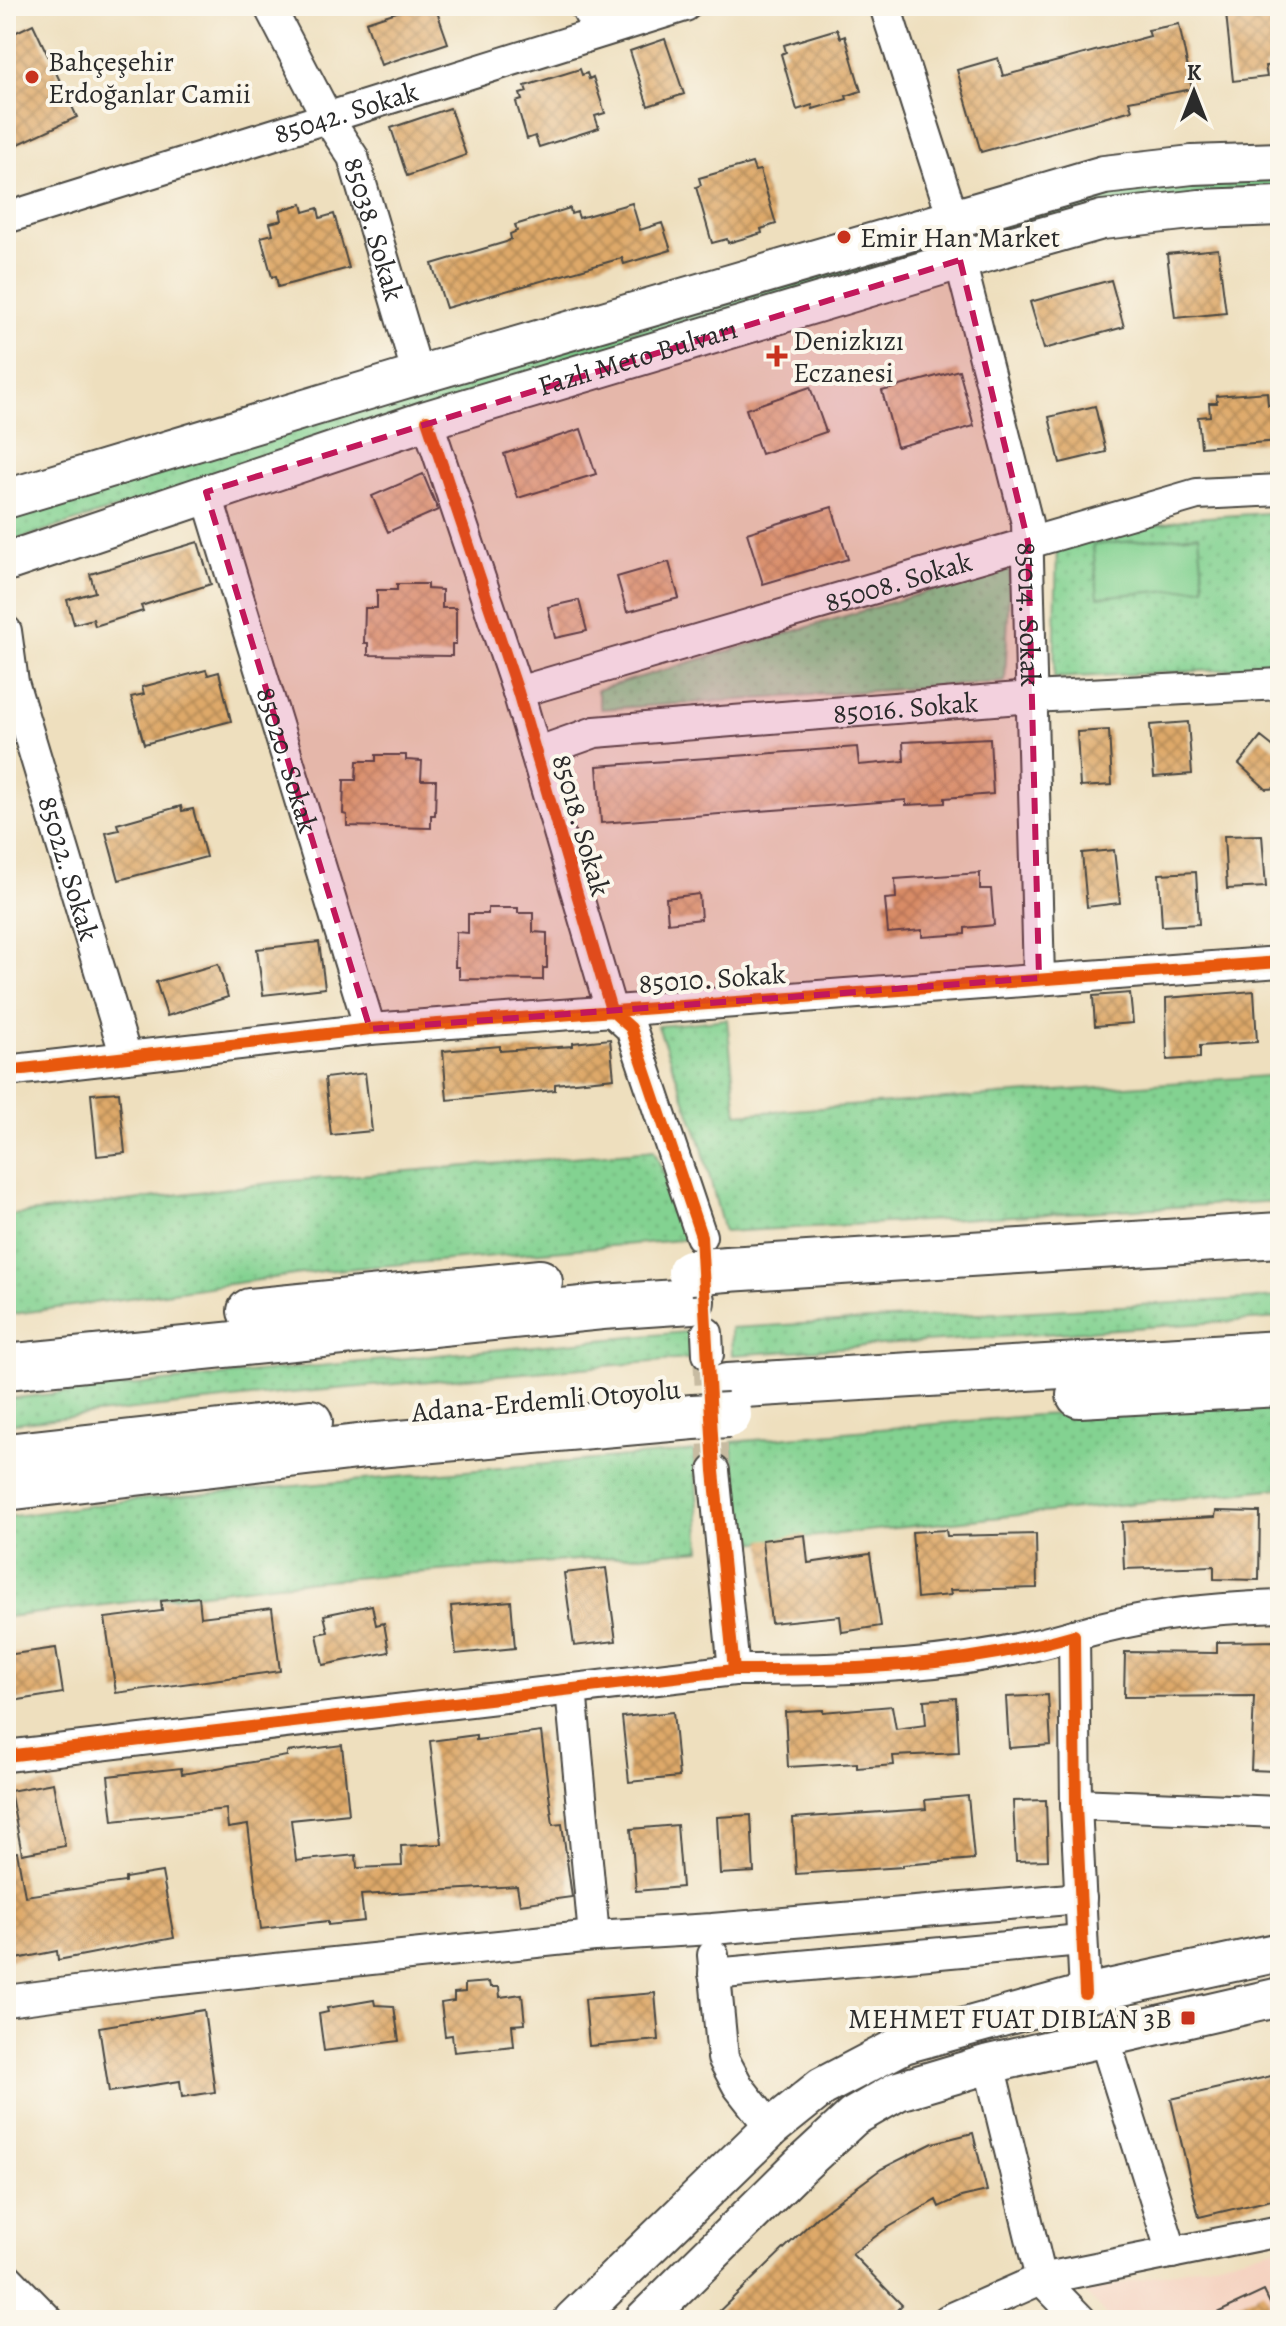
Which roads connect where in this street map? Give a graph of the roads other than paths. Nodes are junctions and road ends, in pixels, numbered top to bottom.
1 (269, 6) edge
2 (585, 6) edge
3 (685, 6) edge
4 (885, 6) edge
5 (599, 32) junction
6 (328, 119) junction
7 (1280, 162) edge
8 (1280, 206) edge
9 (6, 218) edge
10 (953, 218) junction
11 (960, 260) junction
12 (418, 375) junction
13 (427, 420) junction
14 (1280, 490) edge
15 (206, 492) junction
16 (6, 499) edge
17 (1028, 542) junction
18 (6, 562) edge
19 (6, 631) edge
20 (1280, 684) edge
21 (518, 692) junction
22 (1032, 697) junction
23 (536, 753) junction
24 (1280, 962) edge
25 (1039, 978) junction
26 (611, 1010) junction
27 (370, 1029) junction
28 (126, 1057) junction
29 (6, 1071) edge
30 (1280, 1235) edge
31 (1280, 1265) edge
32 (709, 1334) junction
33 (6, 1338) edge
34 (1280, 1353) edge
35 (6, 1367) edge
36 (1280, 1384) edge
37 (6, 1456) edge
38 (714, 1471) tunnel mouth
39 (6, 1488) edge
40 (1280, 1606) edge
41 (1074, 1635) junction
42 (734, 1670) junction
43 (571, 1689) junction
44 (6, 1756) edge
45 (1076, 1804) junction
46 (1280, 1812) edge
47 (1081, 1898) junction
48 (712, 1929) junction
49 (594, 1936) junction
50 (1081, 1940) junction
51 (1280, 1952) edge
52 (714, 1974) junction
53 (1085, 1994) junction
54 (1280, 1997) edge
55 (6, 2001) edge
56 (1104, 2037) junction
57 (989, 2064) junction
58 (771, 2128) junction
59 (1280, 2231) edge
60 (1172, 2253) junction
61 (6, 2277) edge
62 (1041, 2279) junction
63 (48, 2320) edge
64 (573, 2320) edge
65 (644, 2320) edge
66 (948, 2320) edge
67 (1081, 2320) edge

1 - 6 street, 85038. Sokak
2 - 5 street
3 - 5 street, 85042. Sokak
4 - 10 street, 85014. Sokak
5 - 6 street, 85042. Sokak
6 - 9 street, 85042. Sokak
6 - 12 street, 85038. Sokak
7 - 10 main road, Fazlı Meto Bulvarı
8 - 11 main road, Fazlı Meto Bulvarı
10 - 11 street, 85014. Sokak
10 - 12 main road, Fazlı Meto Bulvarı
11 - 13 main road, Fazlı Meto Bulvarı
11 - 17 street, 85014. Sokak
12 - 16 main road, Fazlı Meto Bulvarı
13 - 15 main road, Fazlı Meto Bulvarı
13 - 21 street, 85018. Sokak
14 - 17 street, 85008. Sokak
15 - 18 main road, Fazlı Meto Bulvarı
15 - 27 street, 85020. Sokak
17 - 21 street, 85008. Sokak
17 - 22 street, 85014. Sokak
19 - 28 street, 85022. Sokak
20 - 22 street, 85016. Sokak
21 - 23 street, 85018. Sokak
22 - 23 street, 85016. Sokak
22 - 25 street, 85014. Sokak
23 - 26 street, 85018. Sokak
24 - 25 street, 85010. Sokak
25 - 26 street, 85010. Sokak
26 - 27 street, 85010. Sokak
26 - 32 street, 85018. Sokak
27 - 28 street, 85010. Sokak
28 - 29 street, 85010. Sokak
30 - 32 highway
31 - 32 highway, Adana-Erdemli Otoyolu
32 - 33 highway
32 - 34 highway, Adana-Erdemli Otoyolu
32 - 35 highway, Adana-Erdemli Otoyolu
32 - 36 highway
32 - 37 highway, Adana-Erdemli Otoyolu
32 - 39 highway
38 - 42 street
40 - 41 street
41 - 42 street
41 - 45 street
42 - 43 street
43 - 44 street
43 - 49 street
45 - 46 street
45 - 47 street
47 - 48 street
47 - 50 street
48 - 49 street
48 - 52 street
49 - 55 street
50 - 52 street
50 - 53 street
51 - 53 main road
52 - 58 street
53 - 58 main road
54 - 56 main road
56 - 57 main road
56 - 60 street
57 - 62 street
57 - 65 main road
58 - 64 main road
59 - 60 street
60 - 62 street
61 - 63 street
62 - 66 street
62 - 67 street

